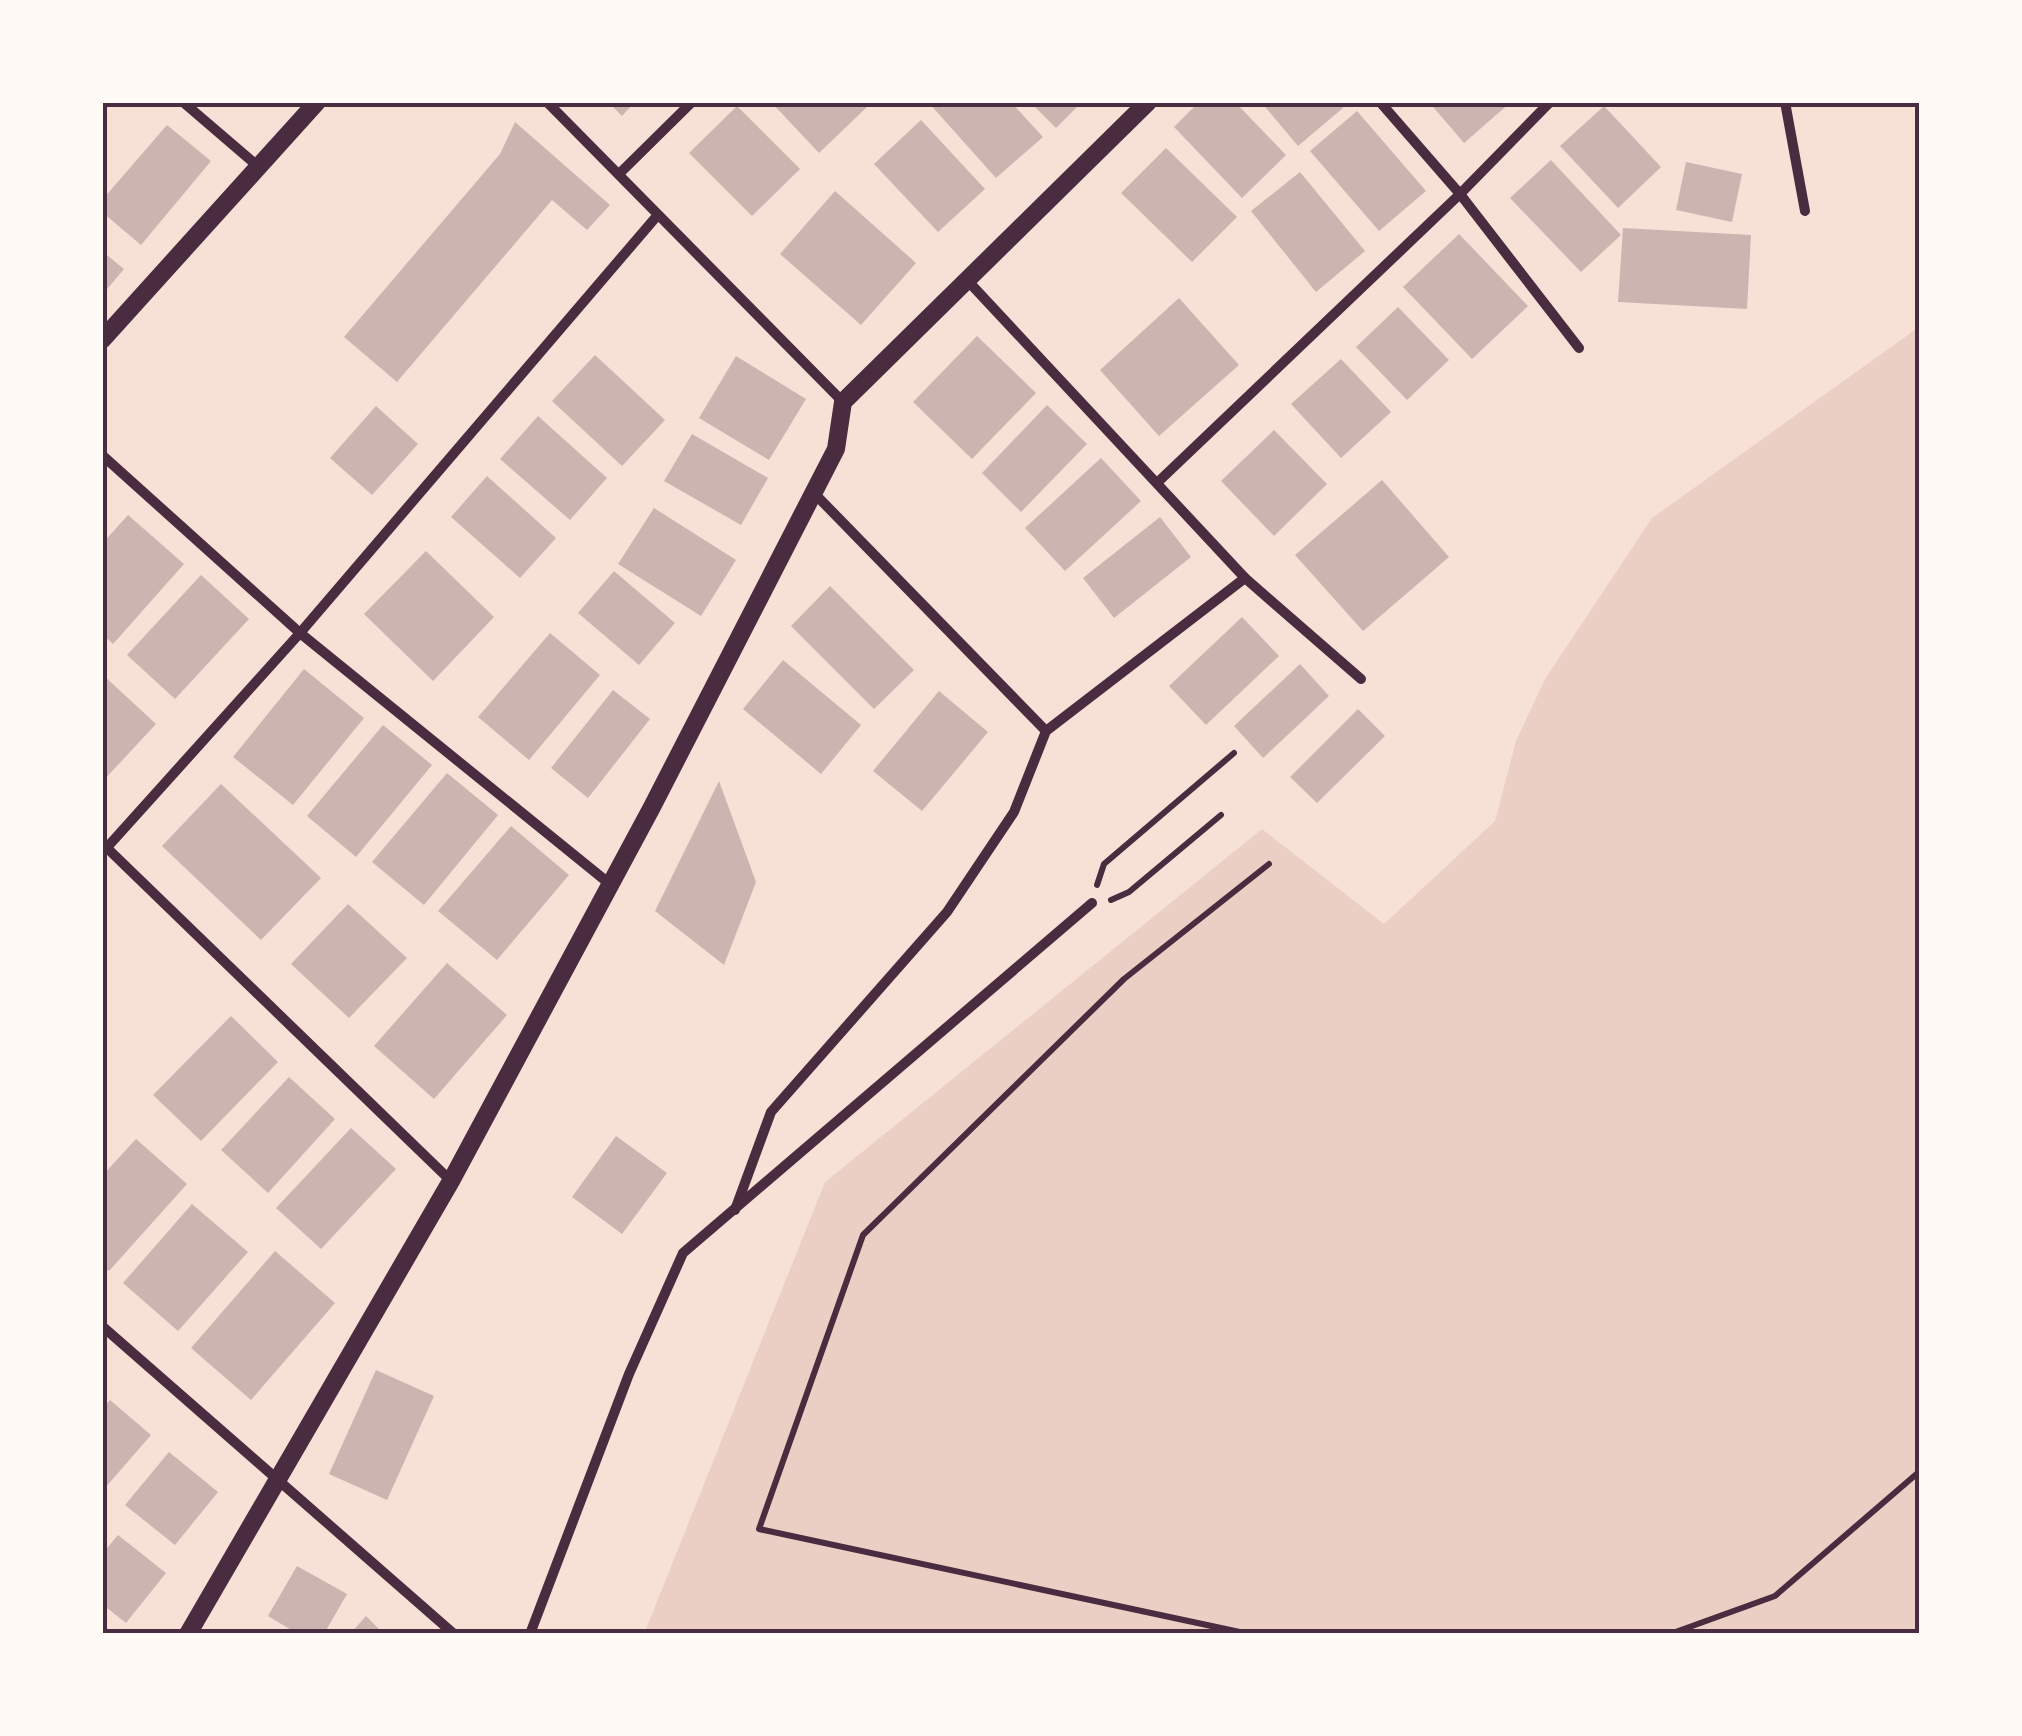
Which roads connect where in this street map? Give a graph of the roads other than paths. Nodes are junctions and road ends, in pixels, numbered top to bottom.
1 (183, 102) edge
2 (317, 102) edge
3 (547, 102) edge
4 (692, 102) edge
5 (1148, 102) edge
6 (1380, 102) edge
7 (1550, 102) edge
8 (1785, 102) edge
9 (260, 168) junction
10 (620, 173) junction
11 (1460, 194) junction
12 (1804, 212) dead end
13 (656, 217) junction
14 (967, 280) junction
15 (102, 340) edge
16 (1580, 348) dead end
17 (842, 402) junction
18 (102, 455) edge
19 (1158, 482) junction
20 (812, 491) junction
21 (1245, 578) junction
22 (300, 633) junction
23 (1361, 679) dead end
24 (1046, 731) junction
25 (105, 851) edge
26 (610, 885) junction
27 (1092, 903) road end
28 (451, 1181) junction
29 (734, 1211) junction
30 (102, 1326) edge
31 (280, 1481) junction
32 (188, 1634) edge
33 (454, 1634) edge
34 (530, 1634) edge

1 - 9 street
2 - 9 street
3 - 10 street
4 - 10 street
5 - 14 street
6 - 11 street
7 - 11 street
8 - 12 street
9 - 15 street
10 - 13 street
11 - 16 street
11 - 19 street
13 - 17 street
13 - 22 street
14 - 17 street
14 - 19 street
17 - 20 street
18 - 22 street
19 - 21 street
20 - 24 street
20 - 26 street
21 - 23 street
21 - 24 street
22 - 25 street
22 - 26 street
24 - 29 street
25 - 28 street
26 - 28 street
27 - 29 street
28 - 31 street
29 - 34 street
30 - 31 street
31 - 32 street
31 - 33 street

